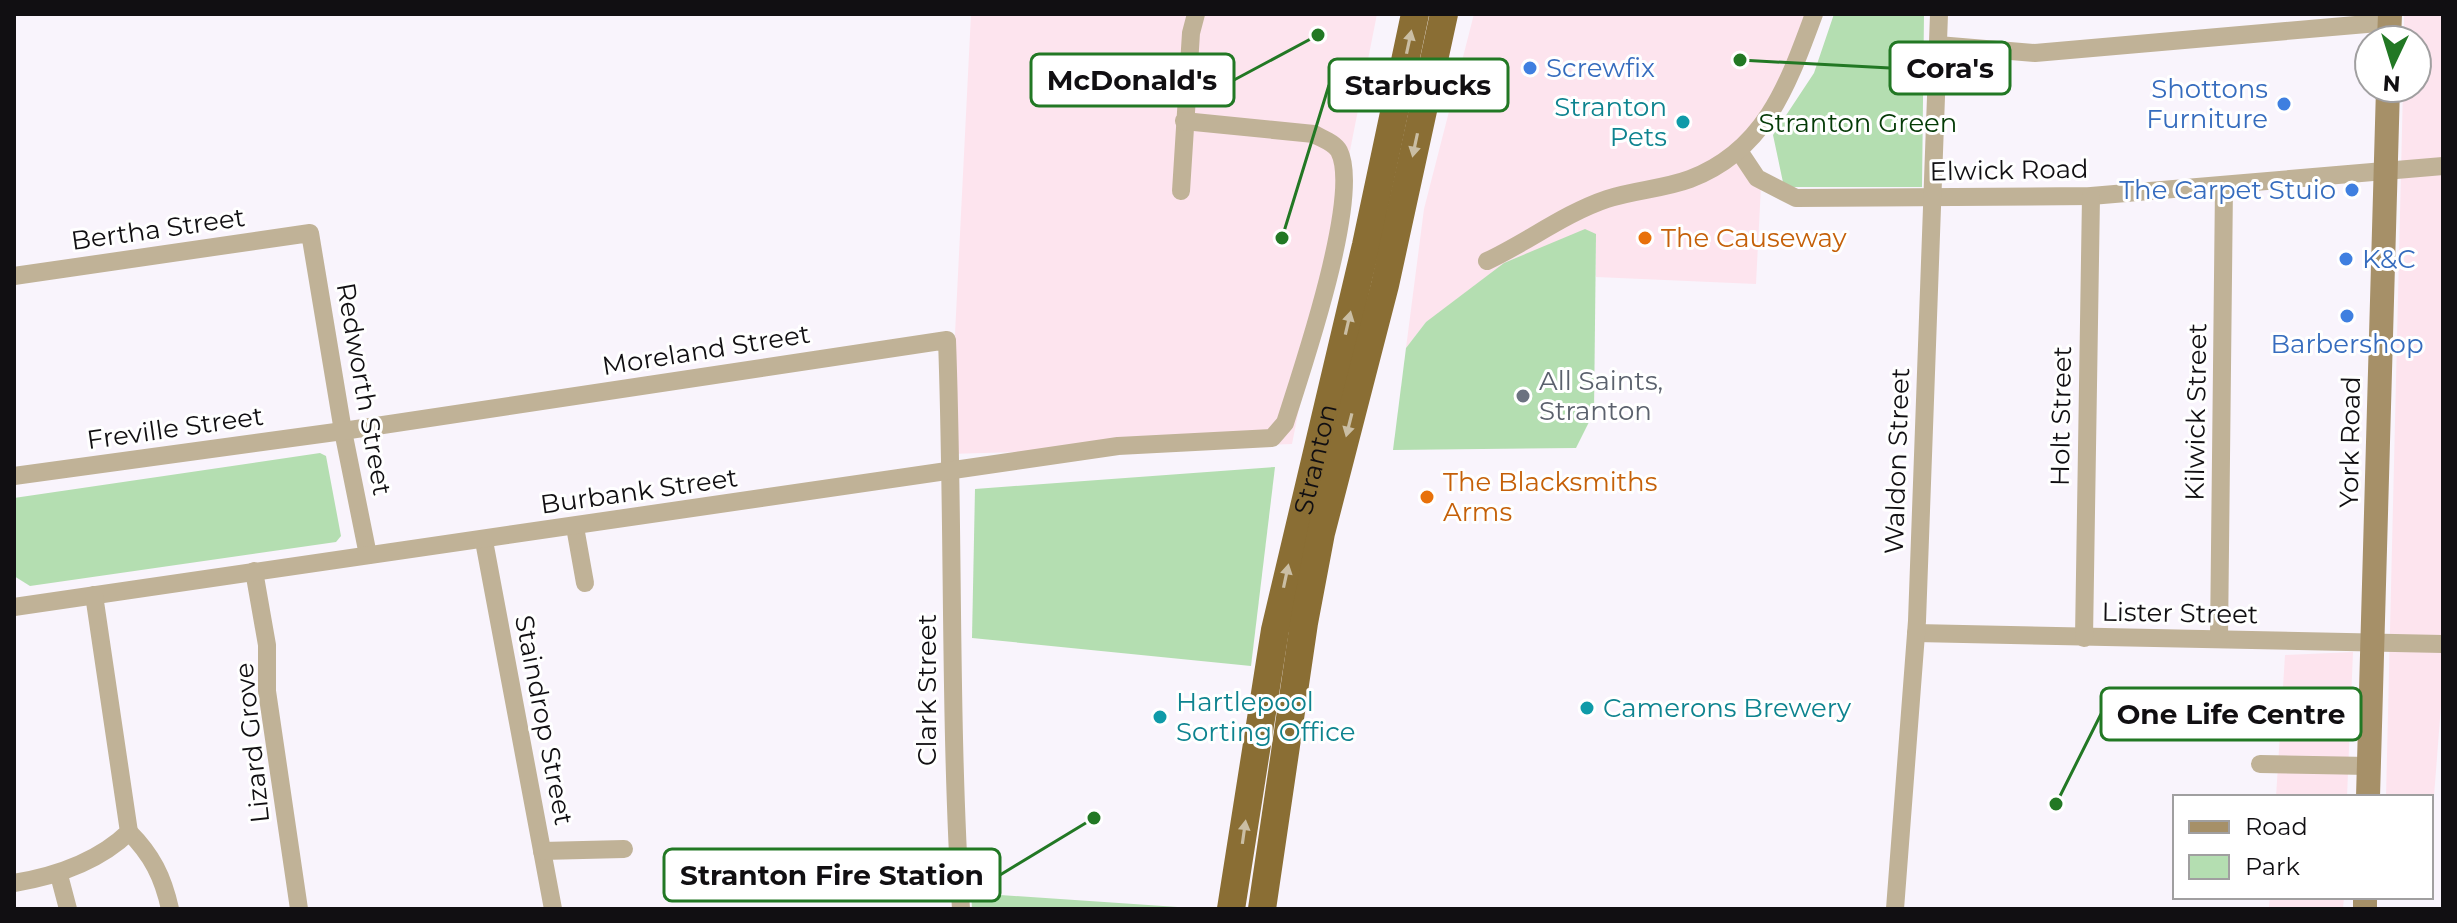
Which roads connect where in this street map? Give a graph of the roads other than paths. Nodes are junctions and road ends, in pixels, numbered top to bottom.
1 (1196, 14) edge
2 (1415, 14) edge
3 (1444, 14) edge
4 (1814, 14) edge
5 (1939, 14) edge
6 (2353, 28) edge
7 (1938, 45) junction
8 (2387, 104) edge
9 (1184, 121) junction
10 (1739, 151) junction
11 (2443, 166) edge
12 (2385, 171) junction
13 (2224, 186) junction
14 (1181, 191) dead end
15 (2091, 196) junction
16 (1933, 198) junction
17 (310, 233) joint
18 (1487, 261) dead end
19 (14, 276) edge
20 (343, 431) junction
21 (952, 471) junction
22 (14, 476) edge
23 (575, 527) junction
24 (484, 541) junction
25 (368, 555) junction
26 (254, 571) junction
27 (585, 583) dead end
28 (94, 595) junction
29 (14, 607) edge
30 (1916, 633) junction
31 (2084, 638) junction
32 (2219, 639) junction
33 (2374, 642) junction
34 (2443, 644) edge
35 (2260, 764) dead end
36 (2369, 766) junction
37 (2368, 795) edge
38 (129, 832) junction
39 (624, 849) dead end
40 (542, 851) junction
41 (59, 875) junction
42 (14, 883) edge
43 (68, 909) edge
44 (170, 909) edge
45 (299, 909) edge
46 (553, 909) edge
47 (961, 909) edge
48 (1231, 909) edge
49 (1262, 909) edge
50 (1895, 909) edge

1 - 9 street
48 -> 2 highway, Stranton
3 -> 49 highway, Stranton
4 - 10 street
5 - 7 street, Waldon Street
6 - 7 street
7 - 16 street, Waldon Street
8 - 12 main road, York Road
9 - 14 street
9 - 21 street, Burbank Street
10 - 16 street, Elwick Road
10 - 18 street
11 - 12 street, Elwick Road
12 - 13 street, Elwick Road
12 - 33 main road, York Road
13 - 15 street, Elwick Road
13 - 32 street, Kilwick Street
15 - 16 street, Elwick Road
15 - 31 street, Holt Street
16 - 30 street, Waldon Street
17 - 19 street, Bertha Street
17 - 20 street, Redworth Street
20 - 21 street, Moreland Street
20 - 22 street, Freville Street
20 - 25 street, Redworth Street
21 - 23 street, Burbank Street
21 - 47 street, Clark Street
23 - 24 street, Burbank Street
23 - 27 street
24 - 25 street, Burbank Street
24 - 40 street, Staindrop Street
25 - 26 street, Burbank Street
26 - 28 street, Burbank Street
26 - 45 street, Lizard Grove
28 - 29 street, Burbank Street
28 - 38 street
30 - 31 street, Lister Street
30 - 50 street, Waldon Street
31 - 32 street, Lister Street
32 - 33 street, Lister Street
33 - 34 street, Lister Street
33 - 36 main road, York Road
35 - 36 street
36 - 37 main road, York Road
38 - 41 street
38 - 44 street
39 - 40 street
40 - 46 street, Staindrop Street
41 - 42 street
41 - 43 street

